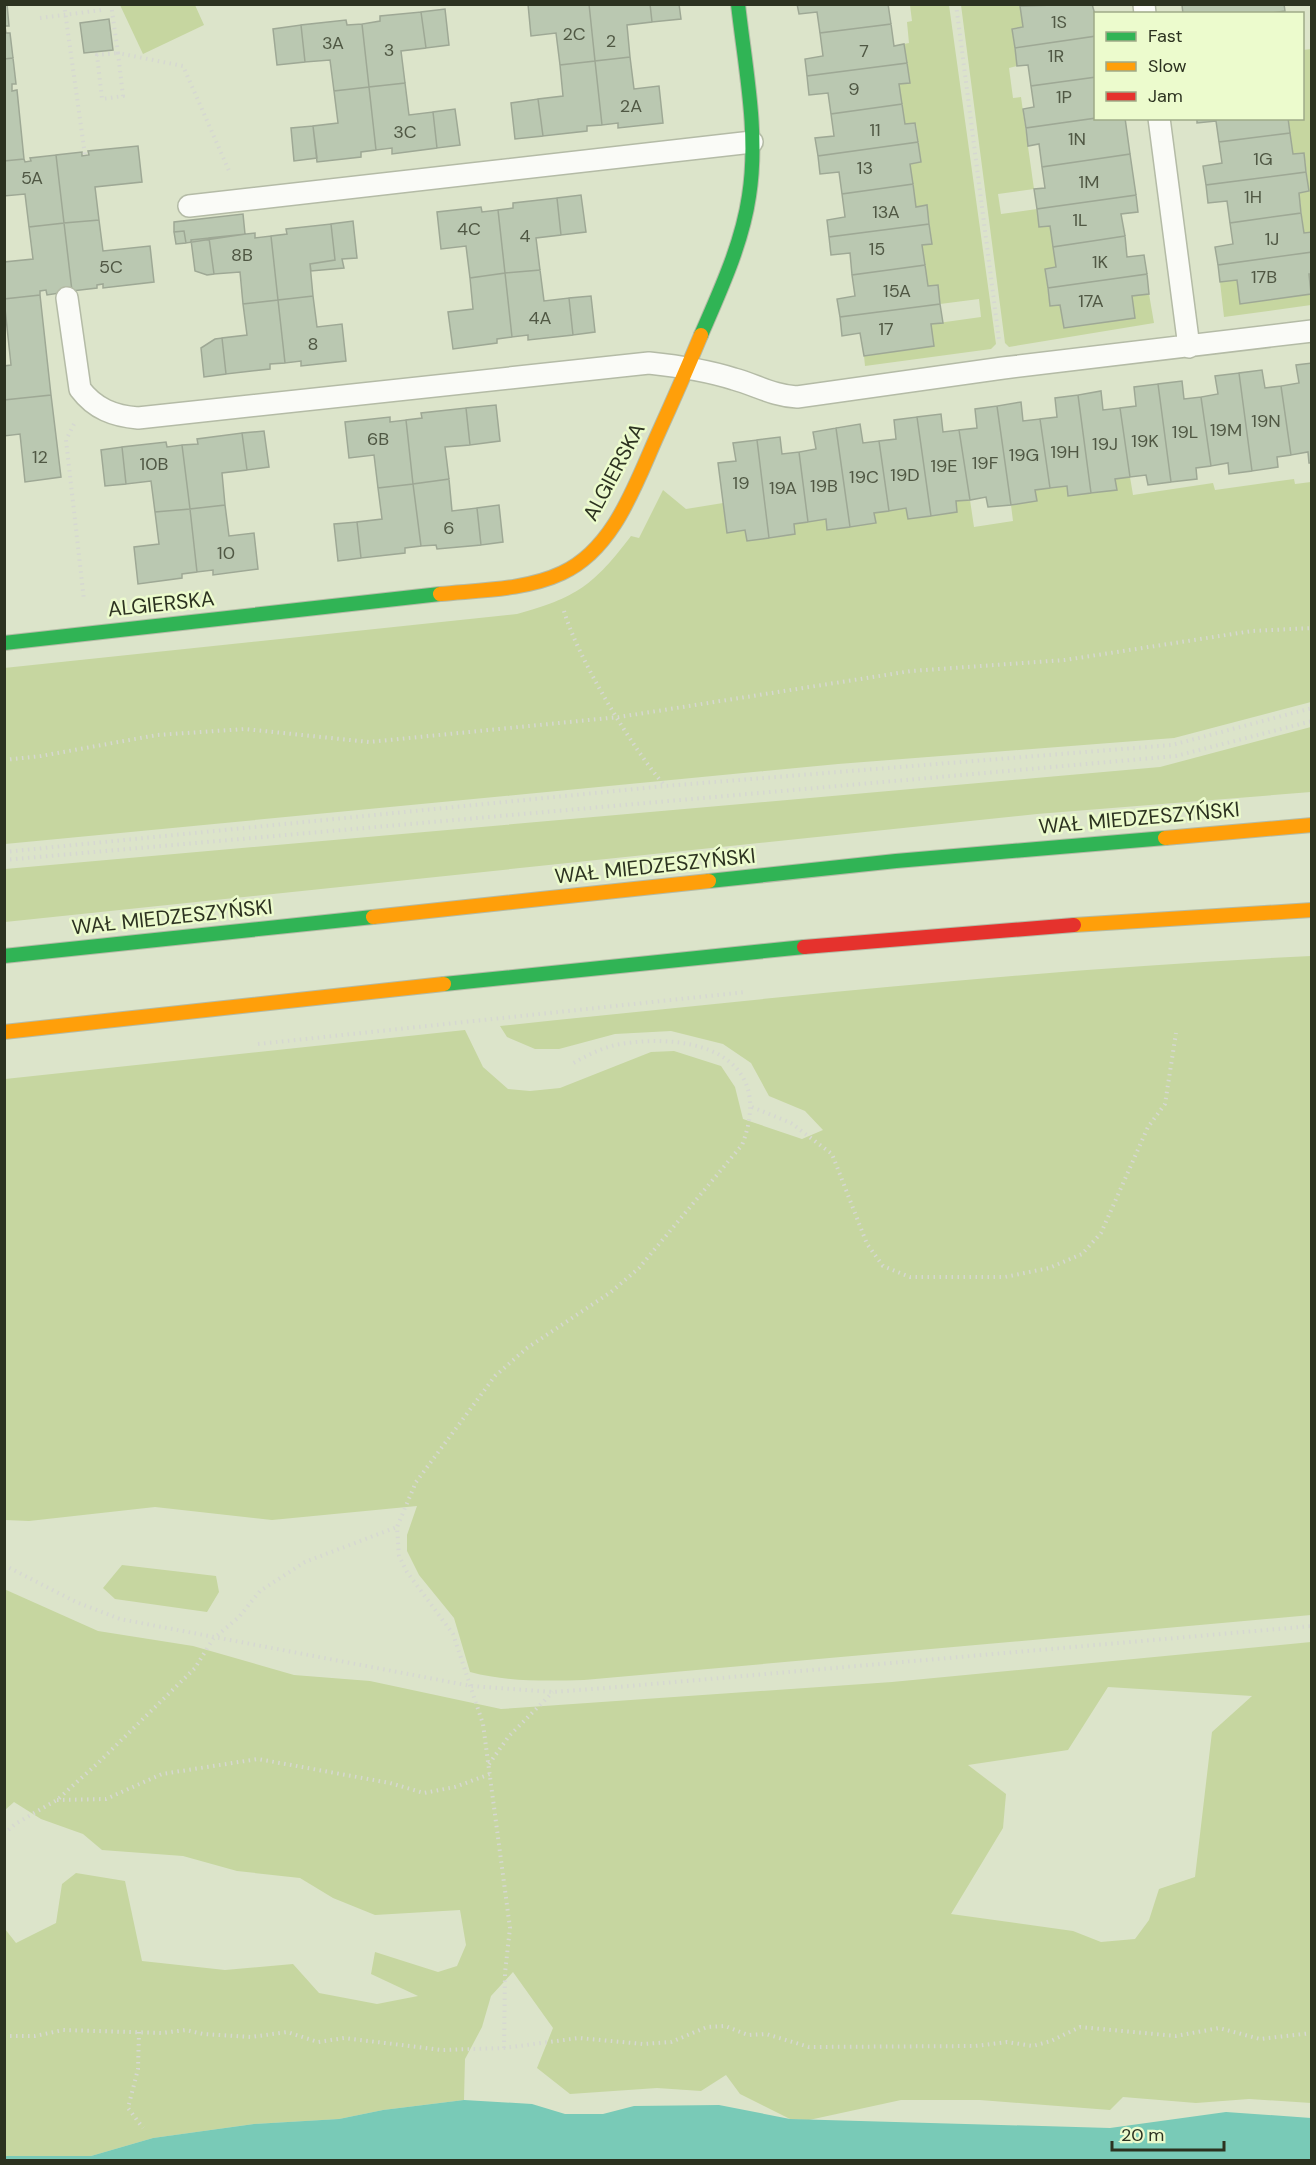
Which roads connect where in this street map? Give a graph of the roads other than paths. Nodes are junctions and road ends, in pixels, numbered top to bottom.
1 (738, 4) edge
2 (1159, 120) edge
3 (752, 142) junction
4 (189, 206) dead end
5 (67, 298) dead end
6 (1311, 331) edge
7 (1189, 347) junction
8 (689, 367) junction
9 (4, 643) edge
10 (1311, 825) edge
11 (1311, 910) edge
12 (4, 956) edge
13 (4, 1032) edge

1 - 3 main road, ALGIERSKA
2 - 7 lane
3 - 4 lane
3 - 8 main road, ALGIERSKA
5 - 8 lane
6 - 7 lane
7 - 8 lane
8 - 9 main road, ALGIERSKA
10 - 12 main road, WAŁ MIEDZESZYŃSKI
11 - 13 main road

